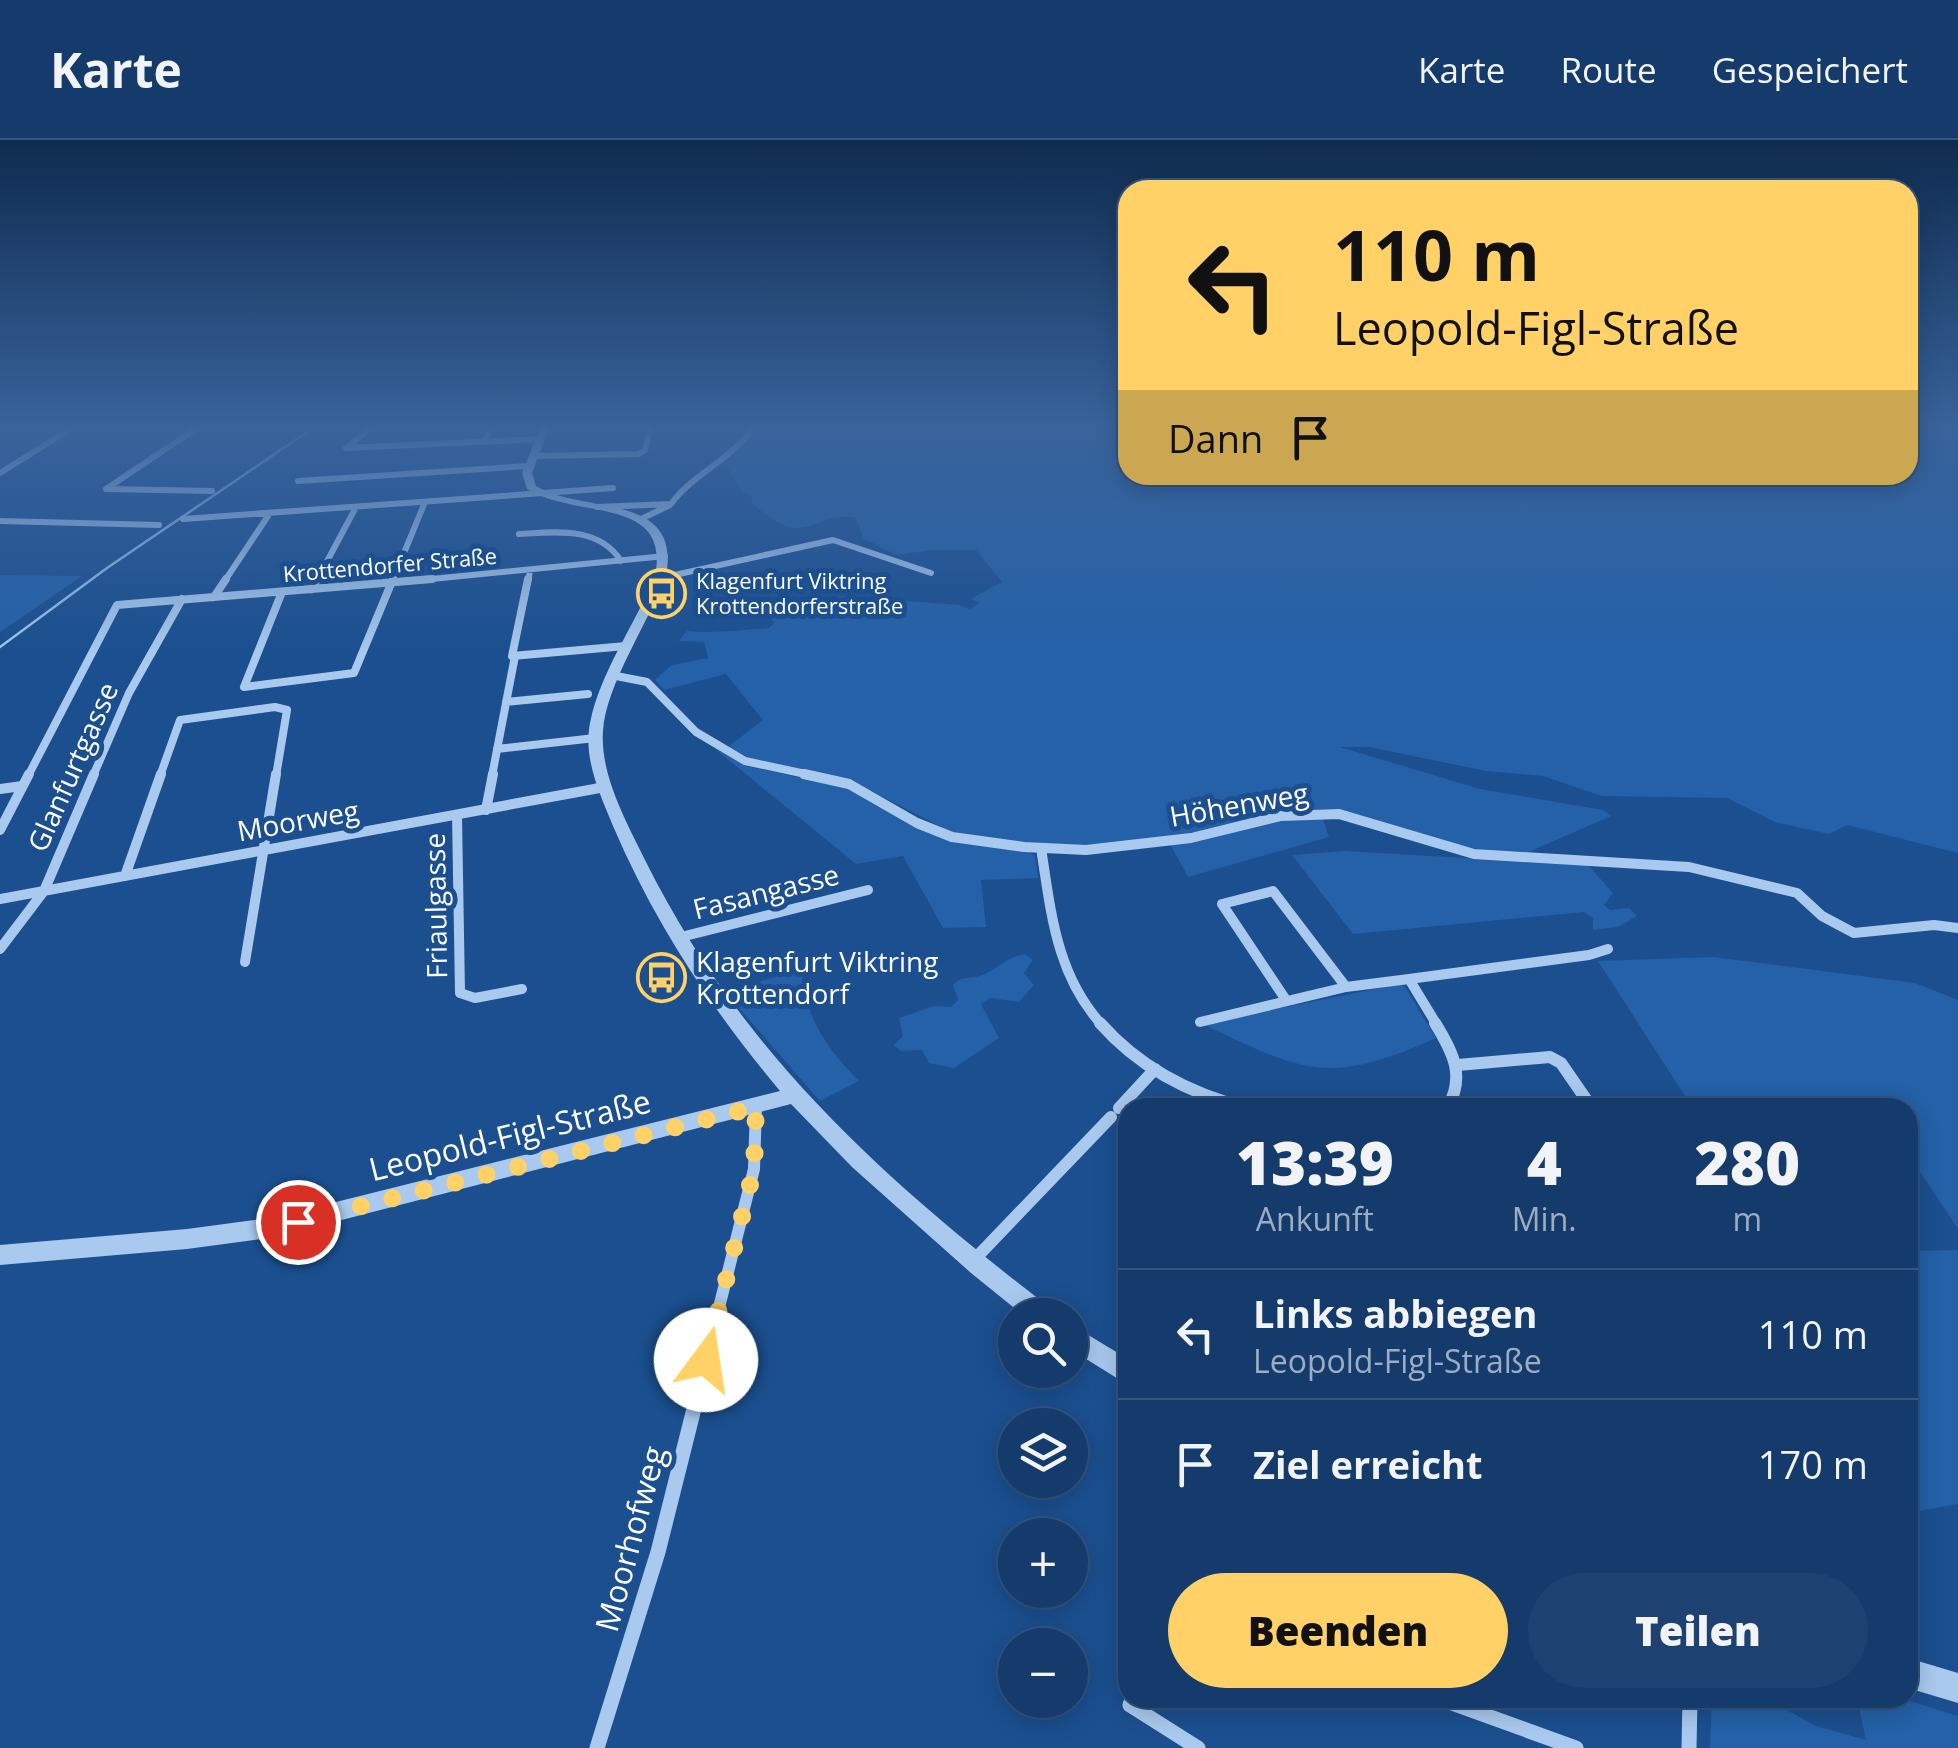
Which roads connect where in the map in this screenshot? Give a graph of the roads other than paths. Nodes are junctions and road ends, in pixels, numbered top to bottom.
1 (411, 503) edge
2 (426, 503) edge
3 (585, 503) edge
4 (671, 504) joint
5 (598, 506) junction
6 (356, 507) junction
7 (270, 513) junction
8 (183, 519) dead end
9 (639, 520) junction
10 (0, 521) edge
11 (160, 525) dead end
12 (519, 534) dead end
13 (666, 556) junction
14 (621, 561) junction
15 (530, 572) junction
16 (930, 574) dead end
17 (661, 578) junction
18 (393, 583) junction
19 (312, 589) junction
20 (282, 592) junction
21 (214, 597) junction
22 (182, 600) junction
23 (626, 646) junction
24 (515, 656) junction
25 (612, 675) junction
26 (588, 694) dead end
27 (506, 702) junction
28 (596, 738) junction
29 (497, 749) junction
30 (22, 786) junction
31 (605, 787) junction
32 (0, 789) edge
33 (486, 810) junction
34 (456, 815) junction
35 (0, 830) edge
36 (1041, 848) junction
37 (265, 850) junction
38 (125, 876) junction
39 (868, 890) dead end
40 (44, 891) junction
41 (0, 899) edge
42 (1958, 928) edge
43 (676, 939) junction
44 (0, 949) edge
45 (1608, 949) dead end
46 (245, 962) dead end
47 (1409, 979) junction
48 (1346, 987) junction
49 (522, 989) dead end
50 (1286, 1000) junction
51 (1200, 1022) dead end
52 (1458, 1065) junction
53 (1155, 1068) junction
54 (795, 1095) junction
55 (1128, 1098) edge
56 (1206, 1098) edge
57 (1454, 1098) edge
58 (1585, 1098) edge
59 (756, 1107) junction
60 (1118, 1109) edge
61 (0, 1255) edge
62 (972, 1262) junction
63 (1020, 1298) edge
64 (1088, 1347) edge
65 (1118, 1366) edge
66 (1918, 1676) edge
67 (1958, 1688) edge
68 (1141, 1708) edge
69 (1466, 1708) edge
70 (1690, 1708) edge
71 (597, 1748) edge
72 (1198, 1748) edge
73 (1576, 1748) edge
74 (1690, 1748) edge

1 - 6 street
2 - 18 street
3 - 5 street
4 - 5 street
4 - 9 street
5 - 9 street
6 - 7 street
6 - 19 street
7 - 8 street
7 - 21 street
9 - 13 street
10 - 11 street
12 - 14 street
13 - 14 street, Krottendorfer Straße
13 - 17 street
14 - 15 street, Krottendorfer Straße
15 - 18 street, Krottendorfer Straße
15 - 24 street
16 - 17 street
17 - 23 street
18 - 19 street, Krottendorfer Straße
18 - 20 street
19 - 20 street, Krottendorfer Straße
20 - 21 street, Krottendorfer Straße
21 - 22 street, Krottendorfer Straße
22 - 30 street, Krottendorfer Straße
22 - 40 street, Glanfurtgasse
23 - 24 street
23 - 25 street
24 - 27 street
25 - 28 street
25 - 36 street, Höhenweg
26 - 27 street
27 - 29 street
28 - 29 street
28 - 31 street
29 - 33 street
30 - 32 street
30 - 35 street
31 - 33 street, Moorweg
31 - 43 street
33 - 34 street, Moorweg
34 - 37 street, Moorweg
34 - 49 street, Friaulgasse
36 - 42 street, Höhenweg
36 - 53 street
37 - 38 street, Moorweg
37 - 38 street
37 - 46 street
38 - 40 street, Moorweg
39 - 43 street, Fasangasse
40 - 41 street, Moorweg
40 - 44 street, Glanfurtgasse
43 - 54 street
45 - 47 street
47 - 48 street
47 - 52 street
48 - 50 street
48 - 50 street
50 - 51 street
52 - 57 street
52 - 58 street
53 - 55 street
53 - 56 street
54 - 59 street, Leopold-Figl-Straße
54 - 62 street
59 - 61 street, Leopold-Figl-Straße
59 - 71 street, Moorhofweg
60 - 62 street
62 - 63 street
64 - 65 street
66 - 67 street
68 - 72 street
69 - 73 street
70 - 74 street

